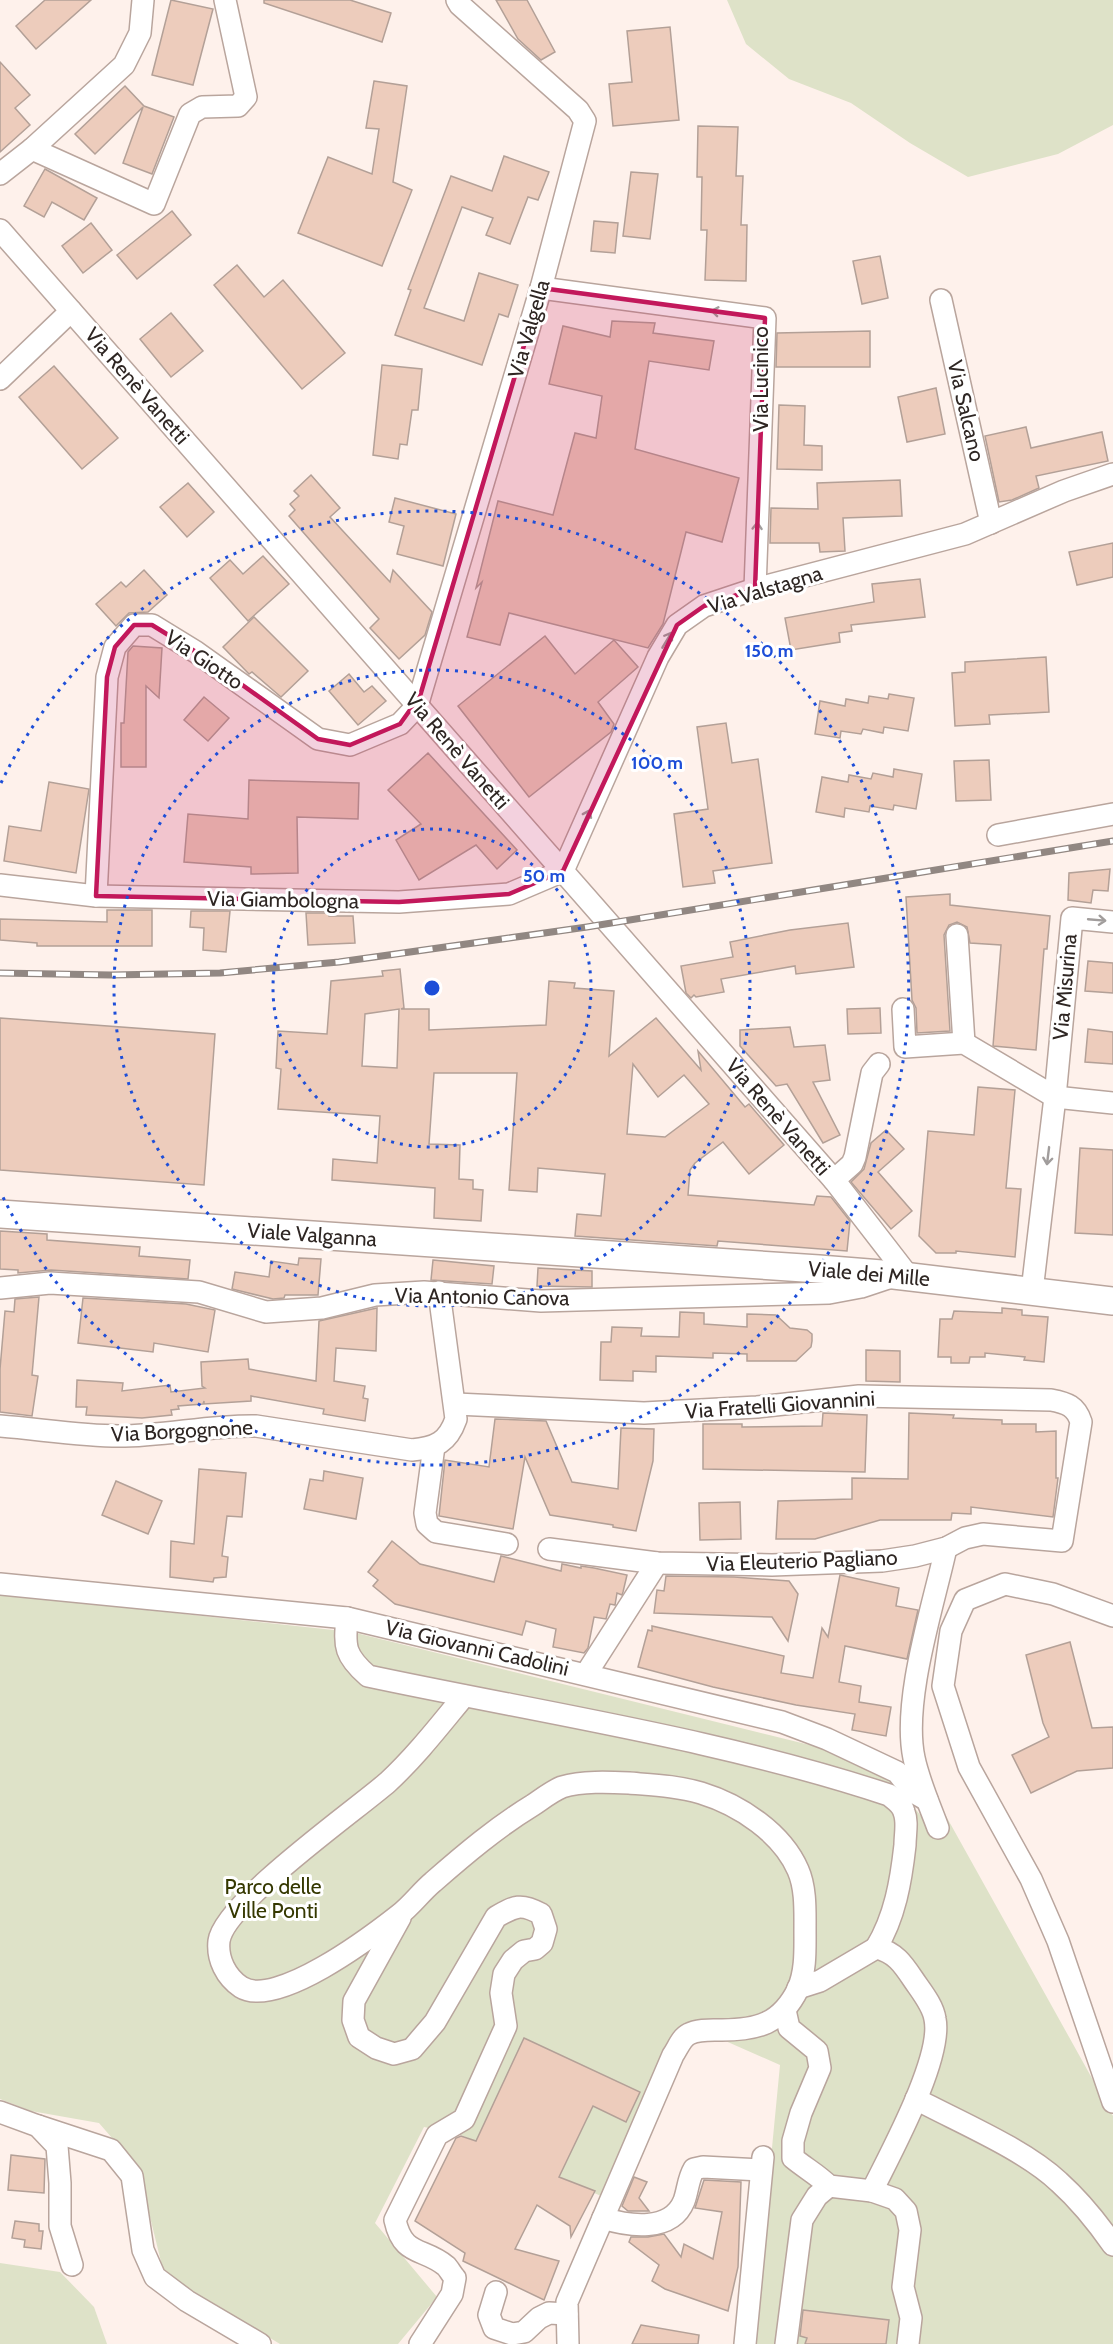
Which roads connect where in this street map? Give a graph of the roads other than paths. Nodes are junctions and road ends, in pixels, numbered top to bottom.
1 (143, 0) edge
2 (225, 0) edge
3 (457, 0) edge
4 (33, 148) junction
5 (0, 174) edge
6 (0, 230) edge
7 (541, 288) junction
8 (941, 300) dead end
9 (71, 311) junction
10 (0, 379) edge
11 (1113, 474) edge
12 (991, 522) junction
13 (755, 589) junction
14 (417, 706) junction
15 (1113, 814) edge
16 (998, 835) dead end
17 (563, 871) junction
18 (0, 885) edge
19 (96, 896) junction
20 (1113, 922) edge
21 (957, 935) dead end
22 (903, 1009) dead end
23 (964, 1043) junction
24 (879, 1064) dead end
25 (1055, 1098) junction
26 (1113, 1103) edge
27 (834, 1180) junction
28 (0, 1214) edge
29 (623, 1255) joint
30 (902, 1276) junction
31 (0, 1288) edge
32 (1032, 1291) junction
33 (439, 1292) junction
34 (1113, 1301) edge
35 (456, 1404) junction
36 (0, 1426) edge
37 (434, 1446) junction
38 (1062, 1541) joint
39 (507, 1544) dead end
40 (946, 1548) junction
41 (549, 1549) dead end
42 (657, 1563) junction
43 (0, 1584) edge
44 (1113, 1616) edge
45 (347, 1618) junction
46 (586, 1674) junction
47 (464, 1696) junction
48 (927, 1800) junction
49 (938, 1828) dead end
50 (403, 1912) junction
51 (876, 1948) junction
52 (798, 1988) junction
53 (785, 2010) junction
54 (916, 2099) junction
55 (1113, 2102) edge
56 (0, 2112) edge
57 (38, 2126) junction
58 (829, 2186) junction
59 (872, 2191) junction
60 (603, 2218) junction
61 (1113, 2245) edge
62 (72, 2265) dead end
63 (496, 2292) dead end
64 (568, 2329) edge
65 (260, 2344) edge
66 (420, 2344) edge
67 (745, 2344) edge
68 (786, 2344) edge
69 (908, 2344) edge

1 - 4 street
2 - 4 street
3 - 7 street, Via Valgella
4 - 5 street
6 - 9 street, Via Renè Vanetti
13 -> 7 street, Via Lucinico
7 - 14 street, Via Valgella
8 - 12 street, Via Salcano
9 - 10 street
9 - 14 street, Via Renè Vanetti
11 - 12 street, Via Valstagna
12 - 13 street, Via Valstagna
17 -> 13 street, Via Valstagna
14 - 17 street, Via Renè Vanetti
14 - 19 street, Via Giotto
15 - 16 street
17 - 19 street, Via Giambologna
17 - 27 street, Via Renè Vanetti
18 - 19 street, Via Giambologna
25 -> 20 street, Via Misurina
21 - 23 street
22 - 23 street
23 - 25 street
24 - 27 street
25 - 26 street
25 -> 32 street, Via Misurina
27 - 30 street, Via Renè Vanetti
28 - 29 main road, Viale Valganna
29 - 30 main road, Viale dei Mille
30 - 32 main road, Viale dei Mille
30 - 33 street, Via Antonio Canova
31 - 33 street, Via Antonio Canova
32 - 34 main road, Viale dei Mille
33 - 35 street
35 - 37 street
35 - 38 street, Via Fratelli Giovannini
36 - 37 street, Via Borgognone
37 - 39 street
38 - 40 street, Via Eleuterio Pagliano
40 - 42 street, Via Eleuterio Pagliano
40 - 48 street
41 - 42 street, Via Eleuterio Pagliano
42 - 46 street
43 - 45 street, Via Giovanni Cadolini
44 - 55 street
45 - 46 street, Via Giovanni Cadolini
45 - 47 street
46 - 48 street, Via Giovanni Cadolini
47 - 50 street
47 - 51 street
48 - 49 street
50 - 52 street
50 - 66 street
51 - 52 street
51 - 54 street
52 - 53 street
53 - 58 street
53 - 60 street
54 - 59 street
54 - 61 street
56 - 57 street
57 - 62 street
57 - 65 street
58 - 59 street
58 - 68 street
59 - 69 street
60 - 64 street
60 - 67 street
63 - 64 street

